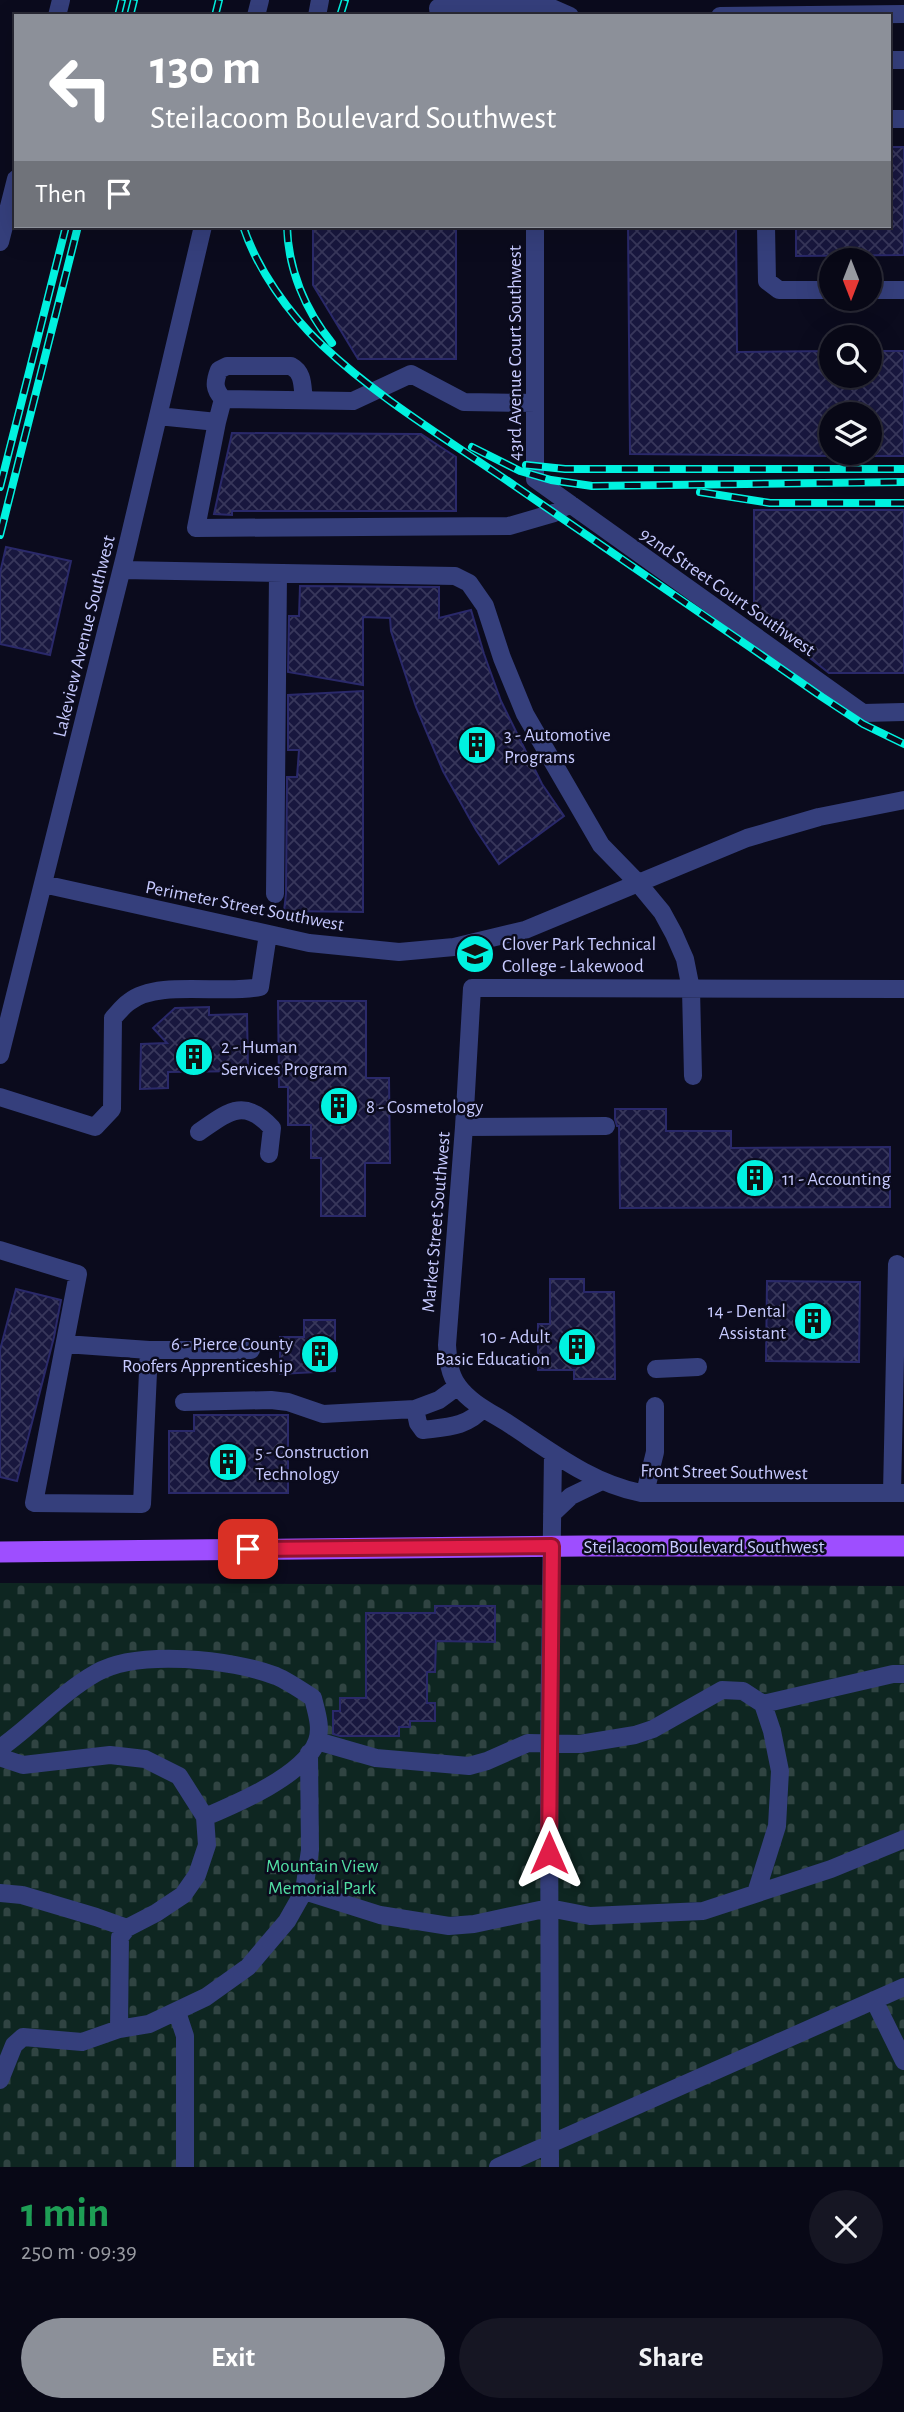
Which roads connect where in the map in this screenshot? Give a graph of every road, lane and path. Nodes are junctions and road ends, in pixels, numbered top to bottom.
1 (439, 14) edge
2 (565, 14) edge
3 (14, 187) edge
4 (204, 228) edge
5 (535, 228) edge
6 (766, 228) edge
7 (0, 242) edge
8 (819, 290) edge
9 (882, 290) edge
10 (904, 290) edge
11 (223, 399) junction
12 (303, 400) junction
13 (535, 403) junction
14 (158, 416) junction
15 (217, 422) junction
16 (535, 480) joint
17 (570, 504) junction
18 (122, 570) junction
19 (278, 573) junction
20 (904, 712) edge
21 (904, 804) edge
22 (638, 883) junction
23 (43, 884) junction
24 (275, 894) dead end
25 (268, 934) junction
26 (691, 989) junction
27 (904, 989) edge
28 (0, 1055) edge
29 (693, 1076) dead end
30 (0, 1097) edge
31 (606, 1126) dead end
32 (464, 1127) junction
33 (199, 1132) dead end
34 (269, 1154) dead end
35 (0, 1250) edge
36 (897, 1264) dead end
37 (65, 1344) junction
38 (149, 1350) junction
39 (251, 1350) dead end
40 (698, 1367) dead end
41 (656, 1369) dead end
42 (458, 1386) junction
43 (184, 1402) dead end
44 (655, 1406) dead end
45 (483, 1408) junction
46 (415, 1409) junction
47 (553, 1453) junction
48 (602, 1481) junction
49 (645, 1493) junction
50 (898, 1493) edge
51 (552, 1514) junction
52 (552, 1546) junction
53 (904, 1546) edge
54 (0, 1552) edge
55 (904, 1674) edge
56 (763, 1704) junction
57 (549, 1744) junction
58 (313, 1747) junction
59 (1, 1751) edge
60 (205, 1818) junction
61 (904, 1839) edge
62 (304, 1891) junction
63 (0, 1893) edge
64 (757, 1893) junction
65 (549, 1908) junction
66 (127, 1928) junction
67 (904, 1987) edge
68 (874, 2000) junction
69 (177, 2012) junction
70 (119, 2029) junction
71 (904, 2061) edge
72 (0, 2080) edge
73 (550, 2145) junction
74 (185, 2167) edge
75 (498, 2167) edge
76 (550, 2167) edge

1 - 2 street
3 - 7 street
4 - 14 street, Lakeview Avenue Southwest
5 - 13 street, 43rd Avenue Court Southwest
6 - 8 street
9 - 10 street
11 - 12 street
11 - 12 street
11 - 15 street
12 - 13 street
13 - 16 street, 43rd Avenue Court Southwest
14 - 15 street
14 - 18 street, Lakeview Avenue Southwest
15 - 17 street
16 - 17 street, 92nd Street Court Southwest
17 - 20 street, 92nd Street Court Southwest
18 - 19 street
18 - 23 street, Lakeview Avenue Southwest
19 - 22 street
19 - 24 street
21 - 22 street, Perimeter Street Southwest
22 - 25 street, Perimeter Street Southwest
22 - 26 street
23 - 25 street, Perimeter Street Southwest
23 - 28 street, Lakeview Avenue Southwest
25 - 30 street
26 - 27 street
26 - 29 street
26 - 32 street, Market Street Southwest
31 - 32 street
32 - 42 street, Market Street Southwest
33 - 34 street
35 - 37 street
36 - 50 street
37 - 38 street
37 - 38 street
38 - 39 street
40 - 41 street
42 - 45 street
42 - 46 street
43 - 46 street
44 - 49 street
45 - 46 street
45 - 47 street
47 - 48 street, Front Street Southwest
47 - 51 street
48 - 49 street, Front Street Southwest
48 - 51 street
49 - 50 street, Front Street Southwest
51 - 52 street
52 - 53 main road, Steilacoom Boulevard Southwest
52 - 54 main road, Steilacoom Boulevard Southwest
52 - 57 street
55 - 56 street
56 - 57 street
56 - 64 street
57 - 58 street
57 - 65 street
58 - 59 street
58 - 60 street
58 - 62 street
59 - 60 street
60 - 66 street
61 - 64 street
62 - 65 street
62 - 69 street
63 - 66 street
64 - 65 street
65 - 73 street
66 - 70 street
67 - 68 street
68 - 71 street
68 - 73 street
69 - 70 street
69 - 74 street
70 - 72 street
73 - 75 street
73 - 76 street

